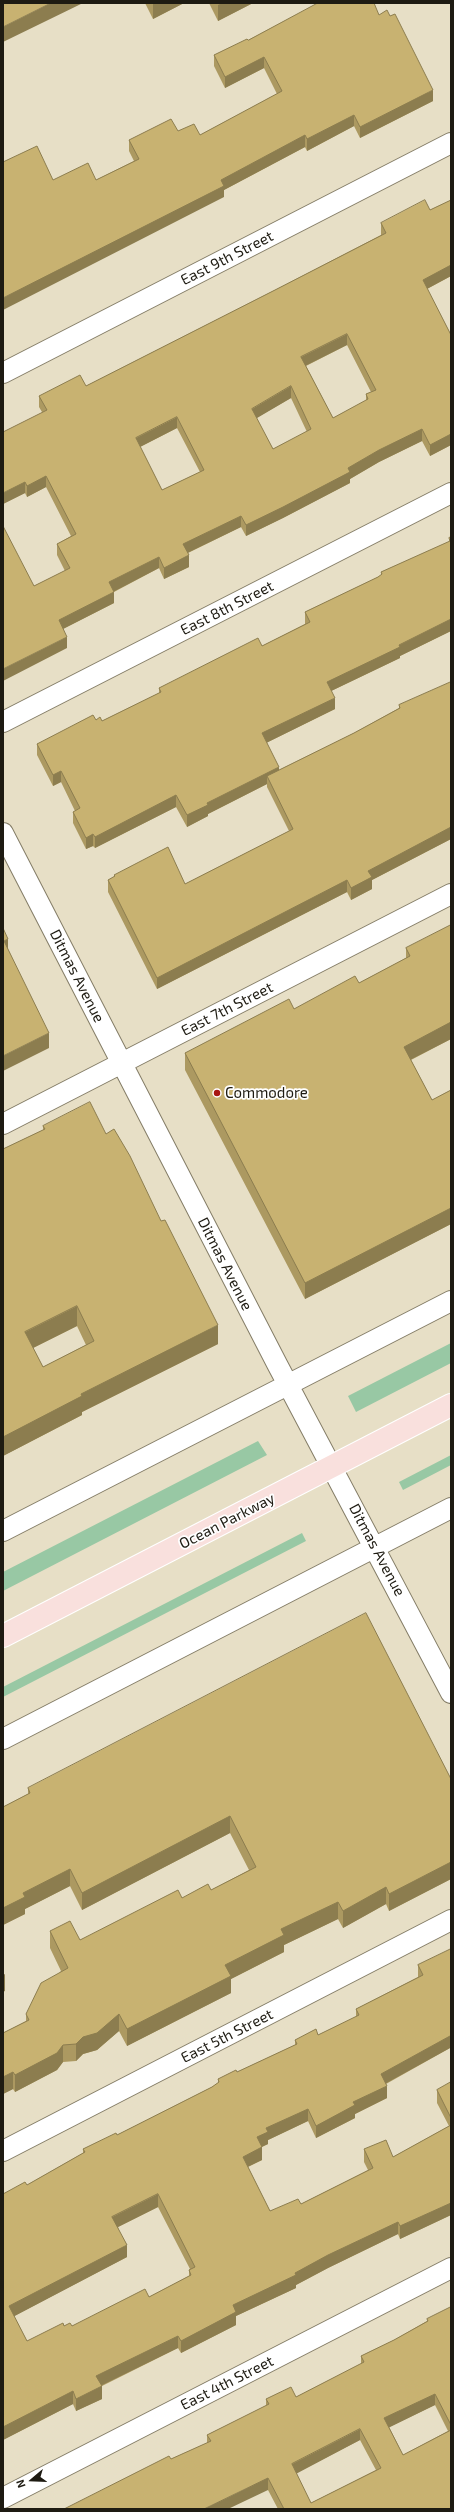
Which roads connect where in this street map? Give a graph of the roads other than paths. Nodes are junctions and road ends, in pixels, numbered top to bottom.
1 (451, 143) edge
2 (3, 373) edge
3 (451, 493) edge
4 (3, 722) edge
5 (3, 833) edge
6 (451, 894) edge
7 (121, 1063) junction
8 (3, 1124) edge
9 (451, 1301) edge
10 (288, 1384) junction
11 (451, 1405) edge
12 (332, 1466) junction
13 (451, 1508) edge
14 (3, 1531) edge
15 (375, 1547) junction
16 (3, 1636) edge
17 (451, 1693) edge
18 (3, 1739) edge
19 (451, 1920) edge
20 (3, 2151) edge
21 (451, 2268) edge
22 (3, 2498) edge

1 - 2 street, East 9th Street
3 - 4 street, East 8th Street
5 - 7 street, Ditmas Avenue
6 - 7 street, East 7th Street
7 - 8 street, East 7th Street
7 - 10 street, Ditmas Avenue
9 - 10 street
10 - 12 street, Ditmas Avenue
10 - 14 street
11 - 12 main road, Ocean Parkway
12 - 15 street, Ditmas Avenue
12 - 16 main road, Ocean Parkway
13 - 15 street
15 - 17 street, Ditmas Avenue
15 - 18 street
19 - 20 street, East 5th Street
21 - 22 street, East 4th Street

